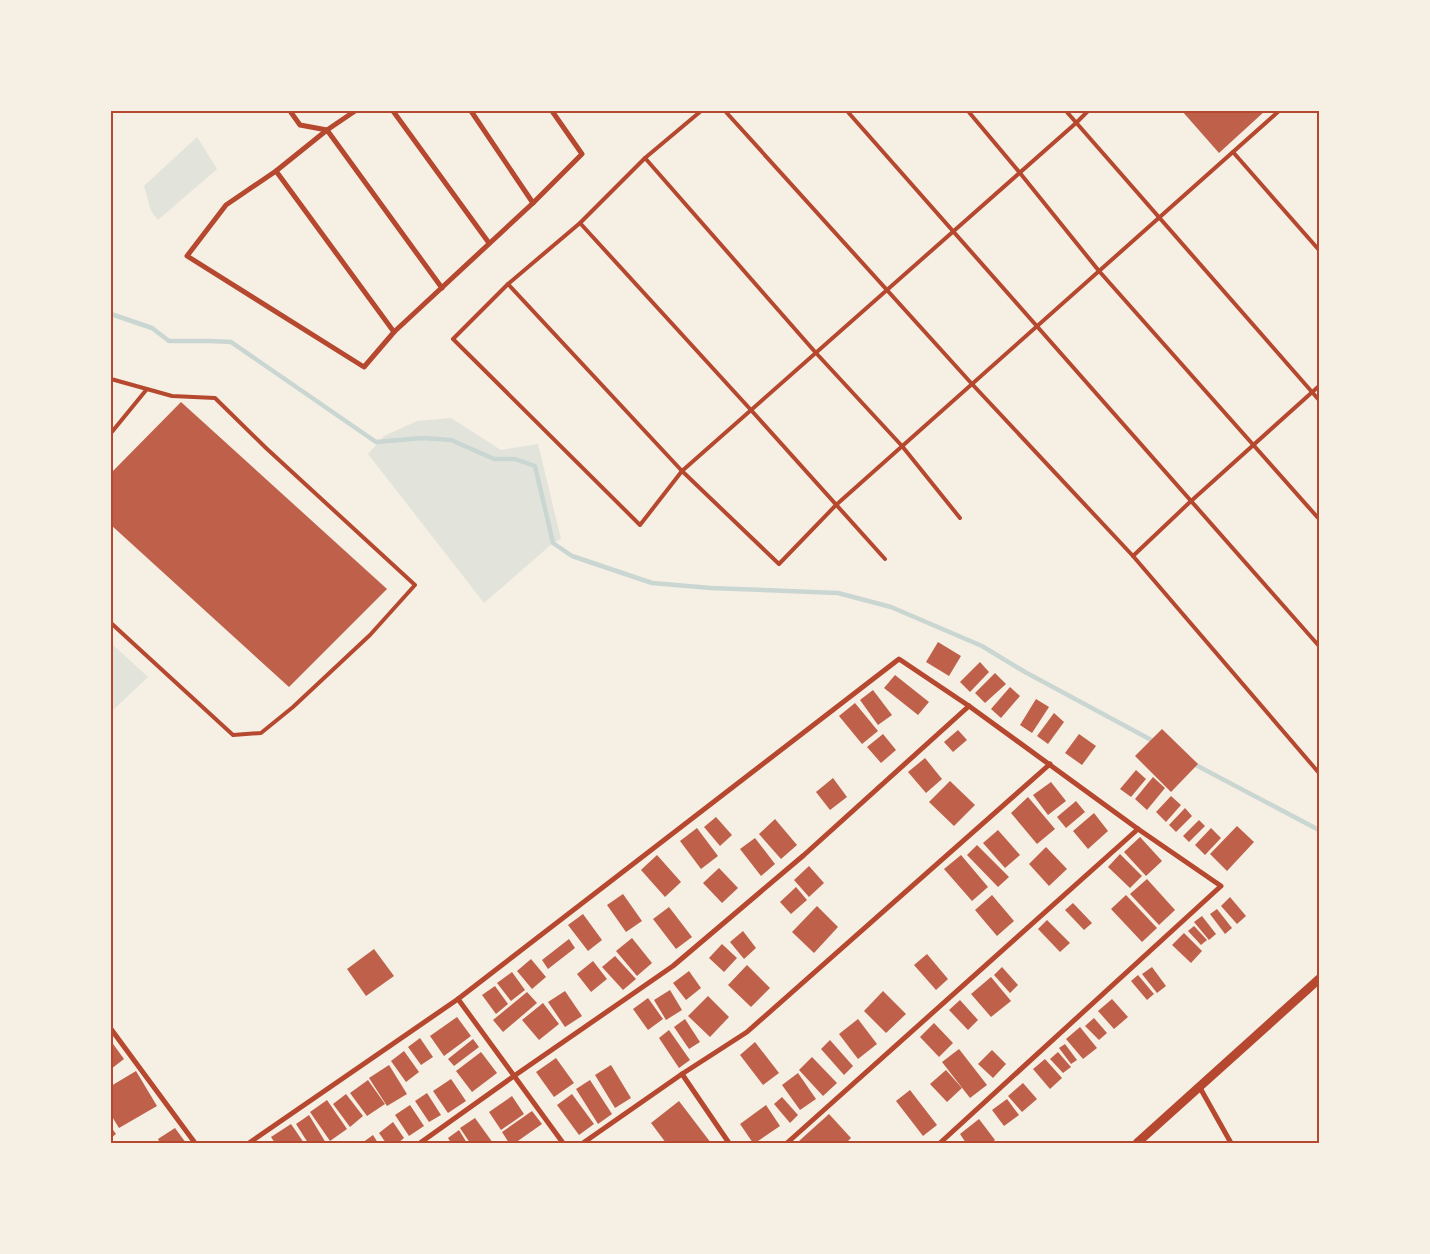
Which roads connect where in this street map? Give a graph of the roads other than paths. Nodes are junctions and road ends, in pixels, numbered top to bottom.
1 (290, 111) edge
2 (355, 111) edge
3 (393, 111) edge
4 (471, 111) edge
5 (552, 111) edge
6 (701, 111) edge
7 (725, 111) edge
8 (847, 111) edge
9 (968, 111) edge
10 (1066, 111) edge
11 (1088, 111) edge
12 (1279, 111) edge
13 (1076, 123) junction
14 (328, 130) junction
15 (1233, 152) junction
16 (645, 158) junction
17 (276, 171) junction
18 (1020, 173) junction
19 (533, 203) junction
20 (1159, 218) junction
21 (580, 222) junction
22 (953, 231) junction
23 (490, 243) junction
24 (1319, 250) edge
25 (1099, 271) junction
26 (508, 284) junction
27 (442, 288) junction
28 (886, 291) junction
29 (1037, 326) junction
30 (394, 332) junction
31 (816, 353) junction
32 (111, 379) edge
33 (972, 384) junction
34 (1319, 386) edge
35 (147, 389) junction
36 (1312, 392) junction
37 (1319, 400) edge
38 (751, 410) junction
39 (111, 433) edge
40 (1254, 445) junction
41 (902, 446) junction
42 (682, 471) junction
43 (1190, 502) junction
44 (836, 505) junction
45 (960, 518) dead end
46 (1319, 519) edge
47 (1133, 556) junction
48 (885, 560) dead end
49 (111, 623) edge
50 (1319, 646) edge
51 (969, 706) junction
52 (1050, 764) junction
53 (1319, 772) edge
54 (1138, 829) junction
55 (1319, 979) edge
56 (458, 999) junction
57 (111, 1029) edge
58 (682, 1074) junction
59 (514, 1076) junction
60 (1199, 1086) junction
61 (195, 1143) edge
62 (249, 1143) edge
63 (420, 1143) edge
64 (562, 1143) edge
65 (584, 1143) edge
66 (729, 1143) edge
67 (787, 1143) edge
68 (940, 1143) edge
69 (1137, 1143) edge
70 (1231, 1143) edge

1 - 14 street
2 - 14 street
3 - 23 street
4 - 19 street
5 - 19 street
6 - 16 lane
7 - 28 lane
8 - 22 lane
9 - 18 lane
10 - 13 lane
11 - 13 lane
12 - 15 lane
13 - 18 lane
13 - 20 lane
14 - 17 street
14 - 27 street
15 - 20 lane
15 - 24 lane
16 - 21 lane
16 - 31 lane
17 - 30 street
17 - 30 street
18 - 22 lane
18 - 25 lane
19 - 23 street
20 - 25 lane
20 - 36 lane
21 - 26 lane
21 - 38 lane
22 - 28 lane
22 - 29 lane
23 - 27 street
25 - 29 lane
25 - 40 lane
26 - 42 lane
26 - 42 lane
27 - 30 street
28 - 31 lane
28 - 33 lane
29 - 33 lane
29 - 43 lane
31 - 38 lane
31 - 41 lane
32 - 35 lane
33 - 41 lane
33 - 47 lane
34 - 36 lane
35 - 39 lane
35 - 49 lane
36 - 37 lane
36 - 40 lane
38 - 42 lane
38 - 44 lane
40 - 43 lane
40 - 46 lane
41 - 44 lane
41 - 45 lane
42 - 44 lane
43 - 47 lane
43 - 50 lane
44 - 48 lane
47 - 53 lane
51 - 52 street
51 - 56 street
51 - 59 street
52 - 54 street
52 - 58 street
54 - 67 street
54 - 68 street
55 - 60 street
56 - 59 street
56 - 62 street
57 - 61 street
58 - 65 street
58 - 66 street
59 - 63 street
59 - 64 street
60 - 69 street
60 - 70 street

